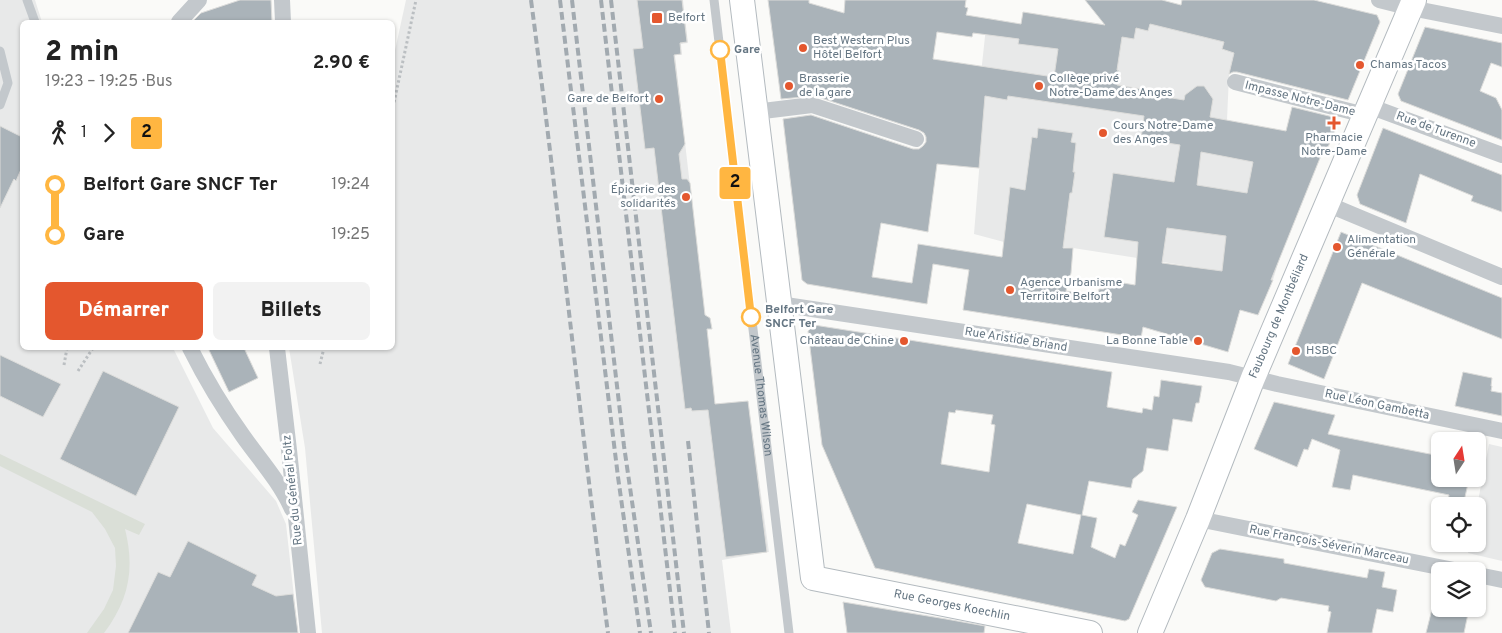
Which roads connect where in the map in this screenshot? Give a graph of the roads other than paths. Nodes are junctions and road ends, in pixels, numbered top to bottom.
1 (27, 0) edge
2 (199, 0) edge
3 (282, 0) edge
4 (714, 0) edge
5 (742, 0) edge
6 (1379, 0) edge
7 (1412, 4) edge
8 (33, 20) edge
9 (182, 20) edge
10 (283, 20) edge
11 (1502, 26) edge
12 (0, 51) edge
13 (1234, 82) dead end
14 (0, 104) edge
15 (1367, 110) junction
16 (755, 112) junction
17 (916, 139) dead end
18 (1502, 155) edge
19 (1327, 204) junction
20 (1502, 277) edge
21 (779, 304) junction
22 (191, 350) edge
23 (277, 350) edge
24 (1252, 378) junction
25 (1502, 431) edge
26 (296, 518) junction
27 (1198, 519) junction
28 (1431, 565) edge
29 (1486, 577) edge
30 (1502, 580) edge
31 (308, 633) edge
32 (789, 633) edge
33 (1090, 633) edge
34 (1150, 633) edge

1 - 8 lane
2 - 9 street
3 - 10 street
4 - 32 lane, Avenue Thomas Wilson
5 - 16 street
6 - 7 street
7 - 11 street
7 - 15 street, Faubourg de Montbéliard
12 - 14 lane
13 - 15 street, Impasse Notre-Dame
15 - 18 street, Rue de Turenne
15 - 19 street, Faubourg de Montbéliard
16 - 17 street
16 - 21 street
19 - 20 street
19 - 24 street, Faubourg de Montbéliard
21 - 24 street, Rue Aristide Briand
21 - 33 street, Rue Georges Koechlin
22 - 26 street
23 - 26 street, Rue du Général Foltz
24 - 25 street, Rue Léon Gambetta
24 - 27 street, Faubourg de Montbéliard
26 - 31 street, Rue du Général Foltz
27 - 28 street, Rue François-Séverin Marceau
27 - 34 street, Faubourg de Montbéliard
29 - 30 street

